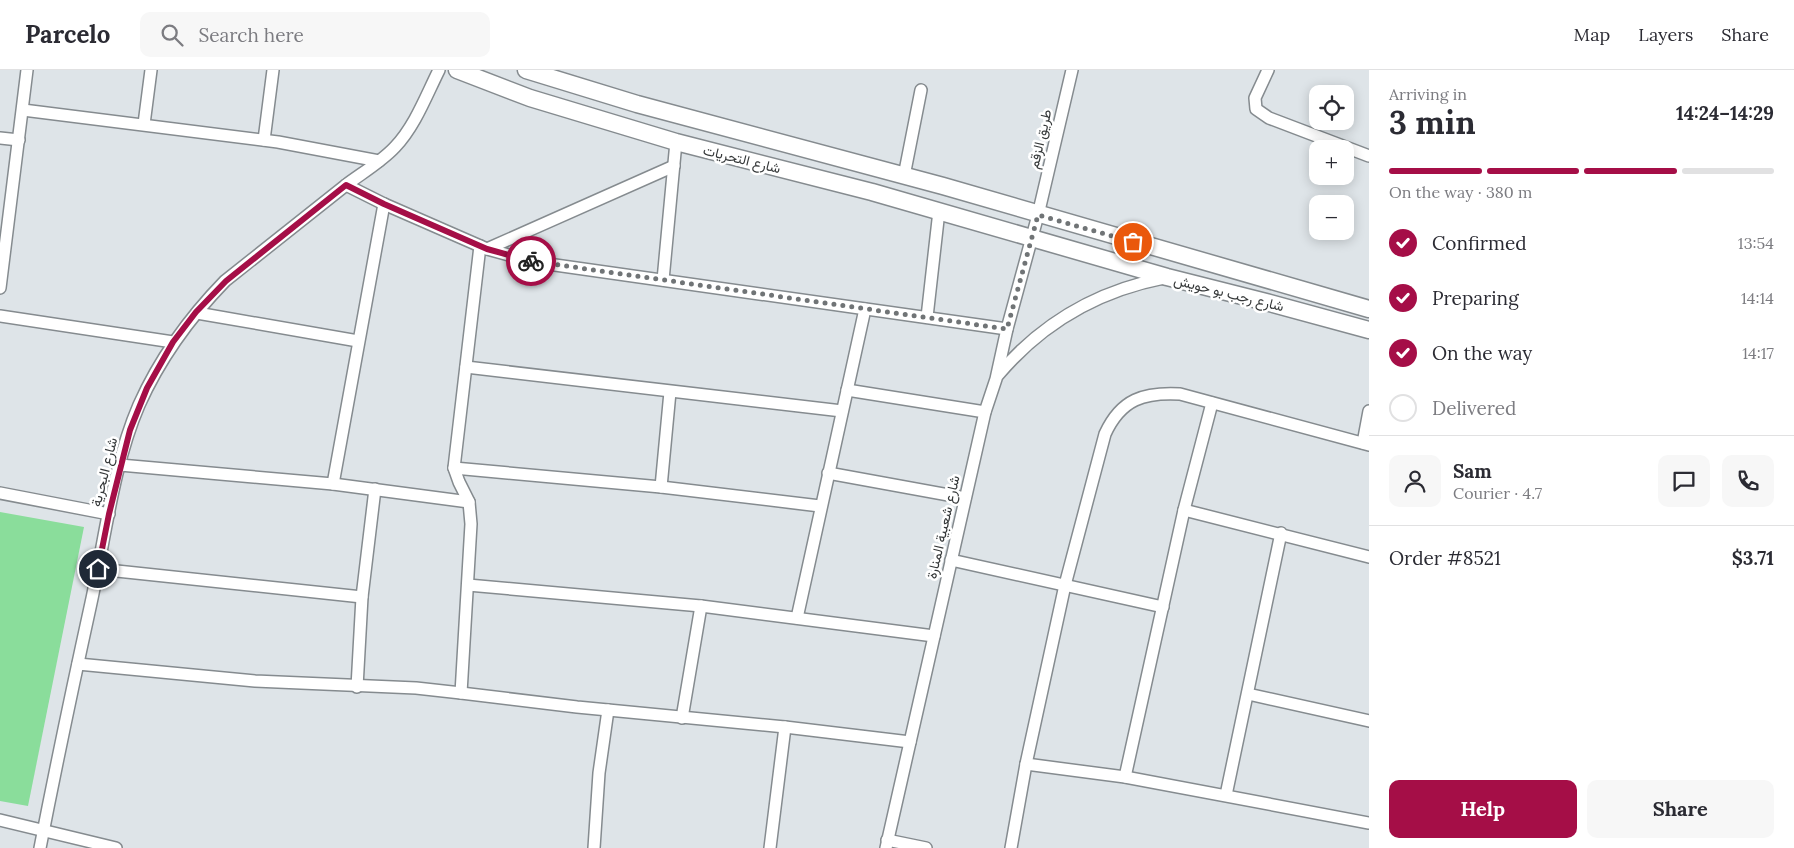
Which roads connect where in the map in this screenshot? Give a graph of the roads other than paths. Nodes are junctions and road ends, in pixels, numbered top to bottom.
1 (26, 70) edge
2 (151, 70) edge
3 (273, 70) edge
4 (439, 70) edge
5 (457, 70) edge
6 (526, 70) edge
7 (1072, 70) edge
8 (1268, 70) edge
9 (921, 90) dead end
10 (23, 110) junction
11 (144, 124) junction
12 (0, 138) edge
13 (19, 140) junction
14 (264, 140) junction
15 (676, 142) junction
16 (1369, 156) edge
17 (379, 161) junction
18 (674, 166) junction
19 (904, 176) junction
20 (346, 185) junction
21 (384, 204) junction
22 (939, 211) junction
23 (1038, 215) junction
24 (1031, 237) junction
25 (484, 247) junction
26 (1167, 277) junction
27 (663, 280) junction
28 (1273, 282) junction
29 (0, 288) edge
30 (1266, 302) junction
31 (865, 309) junction
32 (1369, 309) edge
33 (196, 312) junction
34 (0, 316) edge
35 (927, 318) junction
36 (1007, 329) junction
37 (1369, 330) edge
38 (358, 341) junction
39 (173, 342) junction
40 (466, 367) junction
41 (996, 378) junction
42 (847, 390) junction
43 (670, 392) junction
44 (1212, 403) junction
45 (842, 410) junction
46 (1369, 411) edge
47 (985, 412) junction
48 (1366, 444) edge
49 (120, 465) junction
50 (454, 468) junction
51 (828, 473) junction
52 (334, 484) junction
53 (661, 486) junction
54 (375, 489) junction
55 (0, 493) edge
56 (965, 498) junction
57 (469, 502) junction
58 (820, 506) junction
59 (1184, 510) junction
60 (109, 514) junction
61 (1281, 534) junction
62 (1369, 557) edge
63 (951, 560) junction
64 (98, 569) junction
65 (468, 585) junction
66 (1064, 585) junction
67 (362, 597) junction
68 (701, 606) junction
69 (1162, 607) junction
70 (796, 618) junction
71 (934, 636) junction
72 (78, 664) junction
73 (356, 687) junction
74 (461, 692) junction
75 (1248, 694) junction
76 (608, 710) junction
77 (682, 718) junction
78 (1369, 721) edge
79 (785, 727) junction
80 (910, 742) junction
81 (1026, 764) junction
82 (1125, 777) junction
83 (1226, 795) junction
84 (0, 820) edge
85 (1369, 822) edge
86 (44, 831) junction
87 (887, 844) edge
88 (40, 848) edge
89 (116, 848) edge
90 (594, 848) edge
91 (770, 848) edge
92 (926, 848) edge
93 (1011, 848) edge

1 - 10 street
2 - 11 street
3 - 14 street
4 - 17 street, شارع البحرية
5 - 15 main road, شارع التحريات
6 - 19 main road, شارع التحريات
7 - 23 street, طريق الزقم
8 - 16 street
9 - 19 street
10 - 11 street
10 - 13 street
11 - 14 street
12 - 13 street
13 - 29 street
14 - 17 street
15 - 18 street
15 - 22 main road, شارع التحريات
17 - 20 street, شارع البحرية
18 - 25 street
18 - 27 street
19 - 23 main road, شارع التحريات
20 - 21 street
20 - 33 street, شارع البحرية
21 - 25 street
21 - 38 street
22 - 24 main road, شارع التحريات
22 - 35 street
23 - 24 street, شارع شعبية المنارة
23 - 28 main road, شارع رجب بو حويش
24 - 26 main road, شارع رجب بو حويش
24 - 36 street, شارع شعبية المنارة
25 - 27 street
25 - 40 street
26 - 30 main road, شارع رجب بو حويش
26 - 41 street
27 - 31 street
28 - 30 main road
28 - 32 main road, شارع رجب بو حويش
30 - 37 main road, شارع رجب بو حويش
31 - 35 street
31 - 42 street
33 - 38 street
33 - 39 street, شارع البحرية
34 - 39 street
35 - 36 street
36 - 41 street, شارع شعبية المنارة
38 - 52 street
39 - 49 street, شارع البحرية
40 - 43 street
40 - 50 street
41 - 47 street, شارع شعبية المنارة
42 - 45 street
42 - 47 street
43 - 45 street
43 - 53 street
44 - 48 street
44 - 59 street
44 - 66 street
45 - 51 street
46 - 48 street
47 - 56 street, شارع شعبية المنارة
49 - 52 street
49 - 60 street, شارع البحرية
50 - 53 street
50 - 57 street
51 - 56 street
51 - 58 street
52 - 54 street
53 - 58 street
54 - 57 street
54 - 67 street
55 - 60 street
56 - 63 street, شارع شعبية المنارة
57 - 65 street
58 - 70 street
59 - 61 street
59 - 69 street
60 - 64 street, شارع البحرية
61 - 62 street
61 - 75 street
63 - 66 street
63 - 71 street, شارع شعبية المنارة
64 - 67 street
64 - 72 street, شارع البحرية
65 - 68 street
65 - 74 street
66 - 69 street
66 - 81 street
67 - 73 street
68 - 70 street
68 - 77 street
69 - 82 street
70 - 71 street
71 - 80 street, شارع شعبية المنارة
72 - 73 street
72 - 86 street, شارع البحرية
73 - 74 street
74 - 76 street
75 - 78 street
75 - 83 street
76 - 77 street
76 - 90 street
77 - 79 street
79 - 80 street
79 - 91 street
80 - 87 street, شارع شعبية المنارة
81 - 82 street
81 - 93 street
82 - 83 street
83 - 85 street
84 - 86 street
86 - 88 street, شارع البحرية
86 - 89 street
87 - 92 street

